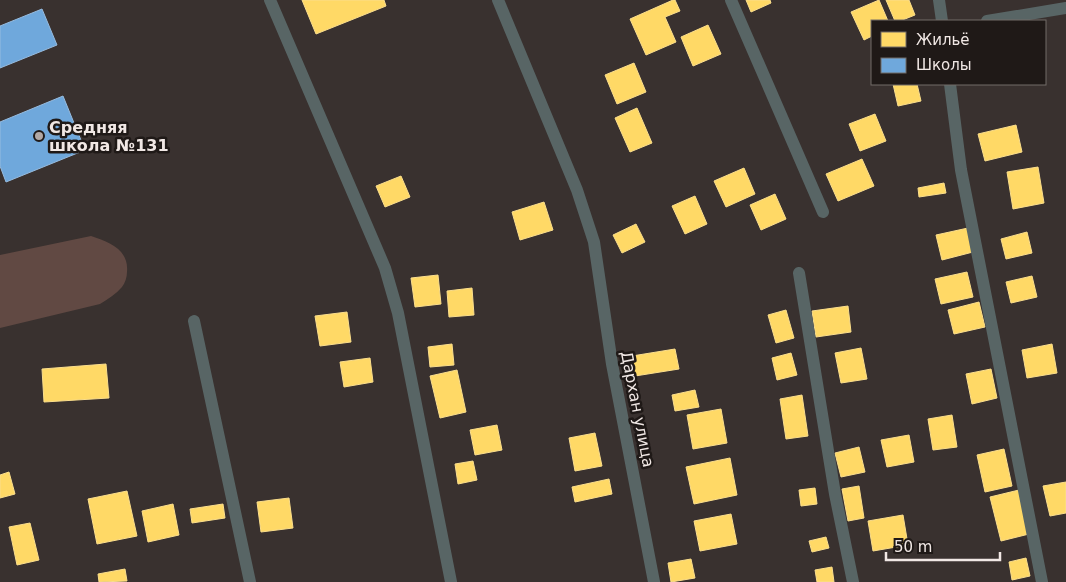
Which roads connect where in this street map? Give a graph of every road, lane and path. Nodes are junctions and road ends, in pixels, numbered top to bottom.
1 (270, 0) edge
2 (498, 0) edge
3 (731, 0) edge
4 (939, 0) edge
5 (1066, 8) edge
6 (942, 20) edge
7 (993, 20) edge
8 (950, 85) edge
9 (823, 212) dead end
10 (799, 273) dead end
11 (194, 322) dead end
12 (250, 582) edge
13 (451, 582) edge
14 (654, 582) edge
15 (853, 582) edge
16 (1042, 582) edge

1 - 13 street
2 - 14 street, Дархан улица
3 - 9 street
4 - 6 street
5 - 7 street
8 - 16 street
10 - 15 street
11 - 12 street

